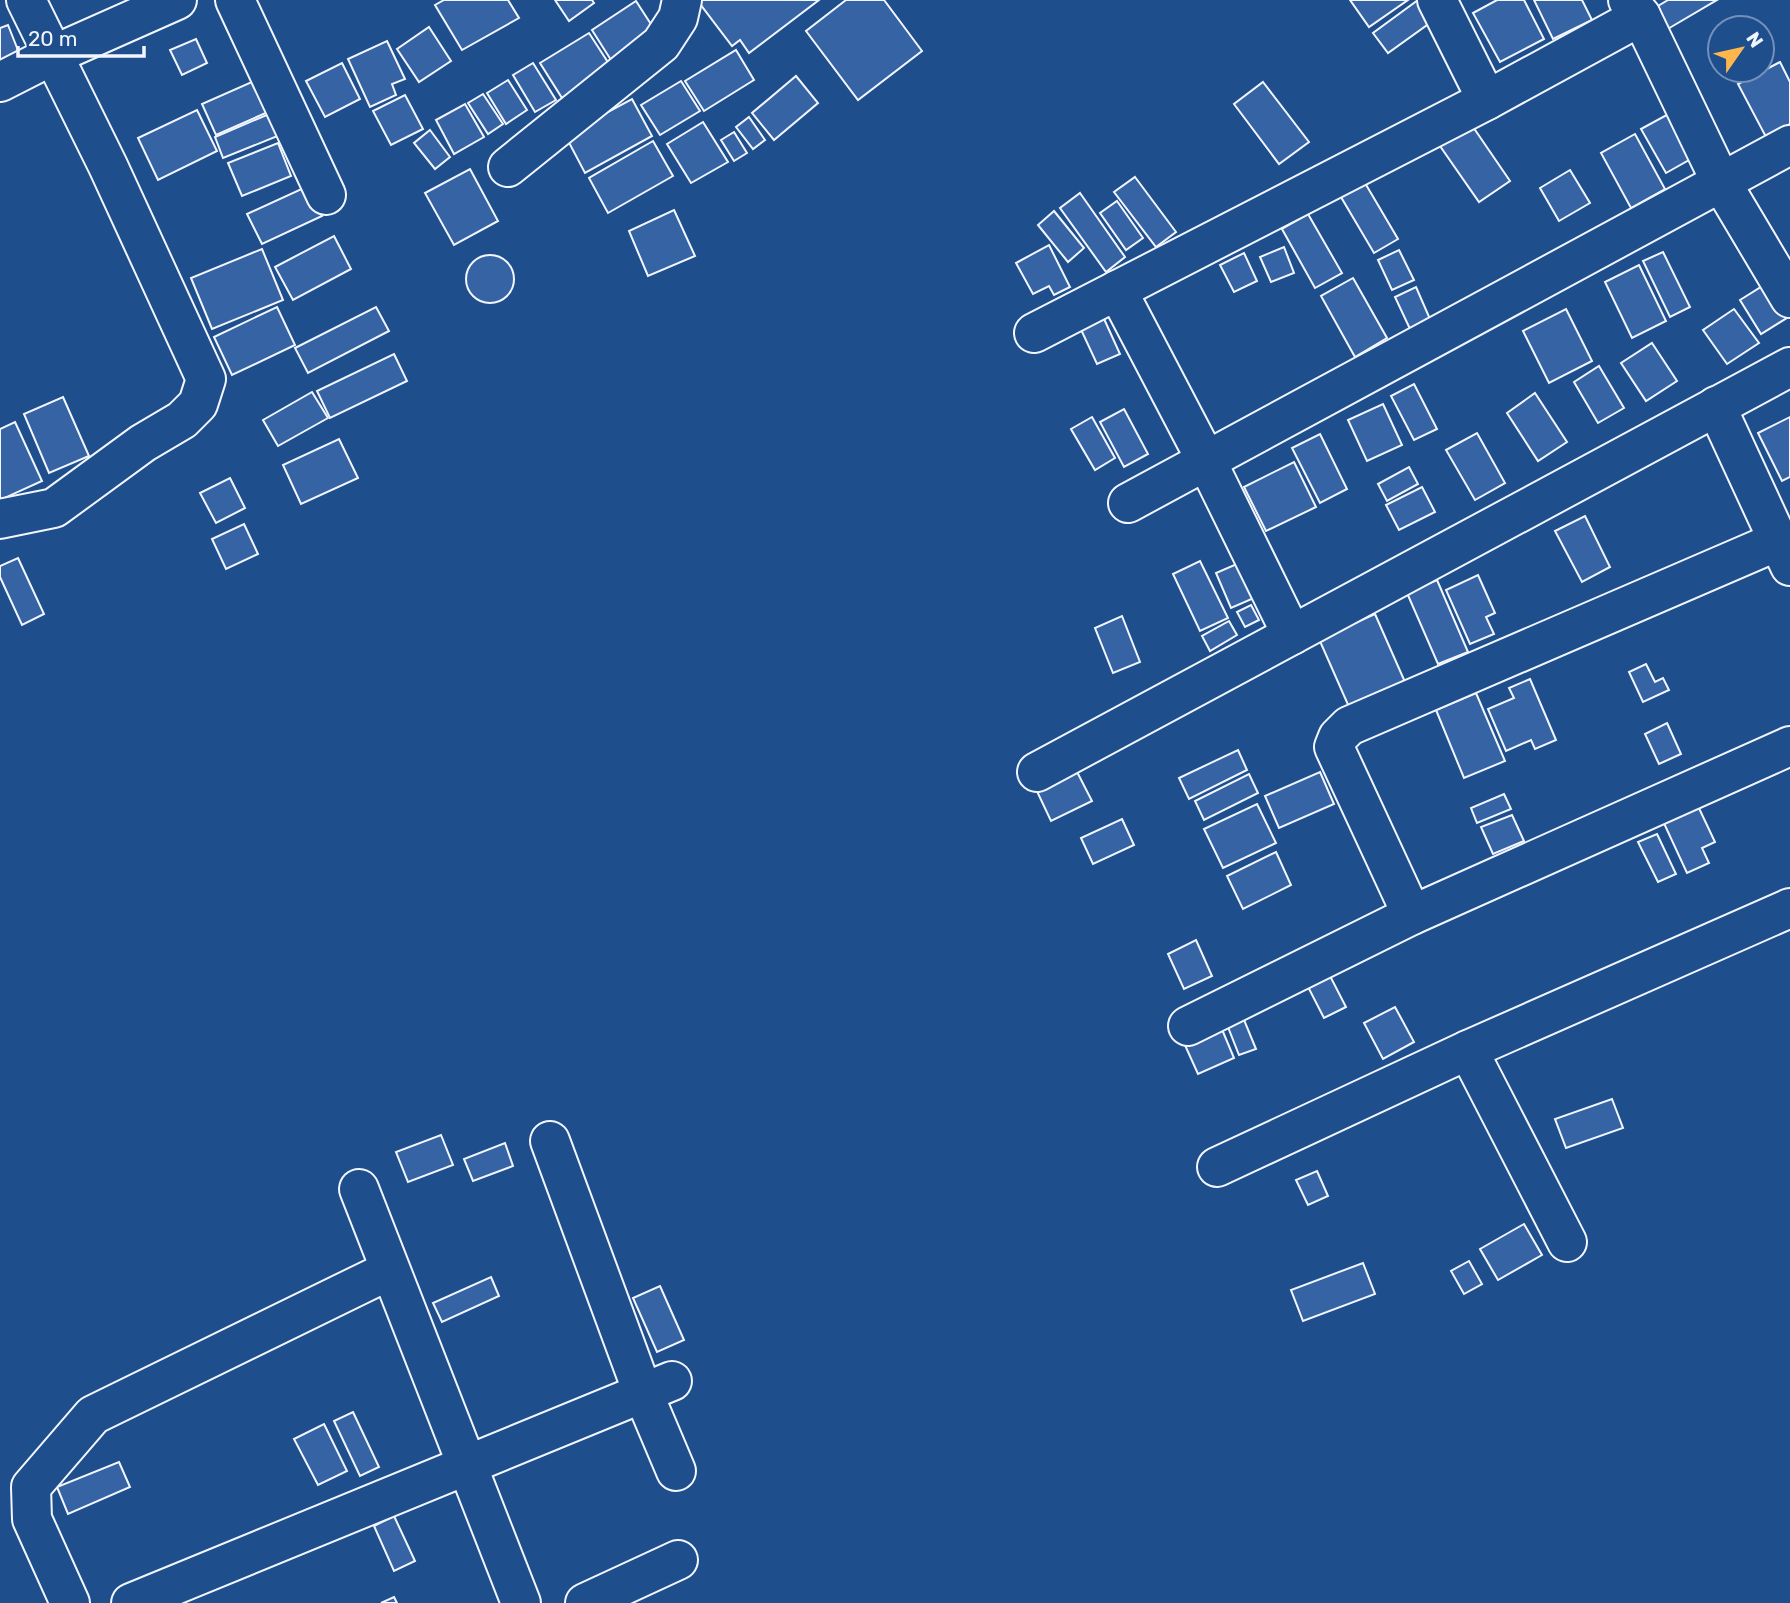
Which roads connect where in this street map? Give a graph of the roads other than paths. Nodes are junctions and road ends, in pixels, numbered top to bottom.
1 (26, 0) edge
2 (177, 0) edge
3 (235, 0) edge
4 (682, 0) edge
5 (1437, 0) edge
6 (1634, 8) edge
7 (53, 55) junction
8 (0, 82) edge
9 (1487, 100) junction
10 (1790, 145) edge
11 (508, 167) dead end
12 (1721, 182) junction
13 (326, 195) dead end
14 (1117, 290) junction
15 (1790, 298) edge
16 (1034, 333) dead end
17 (1790, 367) edge
18 (1716, 406) junction
19 (1206, 460) junction
20 (1128, 503) dead end
21 (0, 519) edge
22 (1784, 553) edge
23 (1292, 635) junction
24 (1790, 746) edge
25 (1037, 772) dead end
26 (1790, 908) edge
27 (1412, 915) junction
28 (1188, 1026) dead end
29 (1468, 1050) junction
30 (550, 1140) dead end
31 (1217, 1167) dead end
32 (359, 1189) dead end
33 (1567, 1242) dead end
34 (390, 1270) junction
35 (657, 1387) junction
36 (467, 1465) junction
37 (676, 1471) dead end
38 (677, 1560) dead end
39 (70, 1603) edge
40 (131, 1603) edge
41 (521, 1603) edge
42 (585, 1603) edge

1 - 7 street
2 - 7 street
3 - 13 street
4 - 11 street
5 - 9 street
6 - 9 street
6 - 12 street
7 - 8 street
7 - 21 street
9 - 14 street
10 - 12 street
12 - 15 street
12 - 19 street
14 - 16 street
14 - 19 street
17 - 18 street
18 - 22 street
18 - 23 street
19 - 20 street
19 - 23 street
22 - 27 street
23 - 25 street
24 - 27 street
26 - 29 street
27 - 28 street
29 - 31 street
29 - 33 street
30 - 35 street
32 - 34 street
34 - 36 street
34 - 39 street
35 - 36 street
35 - 37 street
36 - 40 street
36 - 41 street
38 - 42 street

